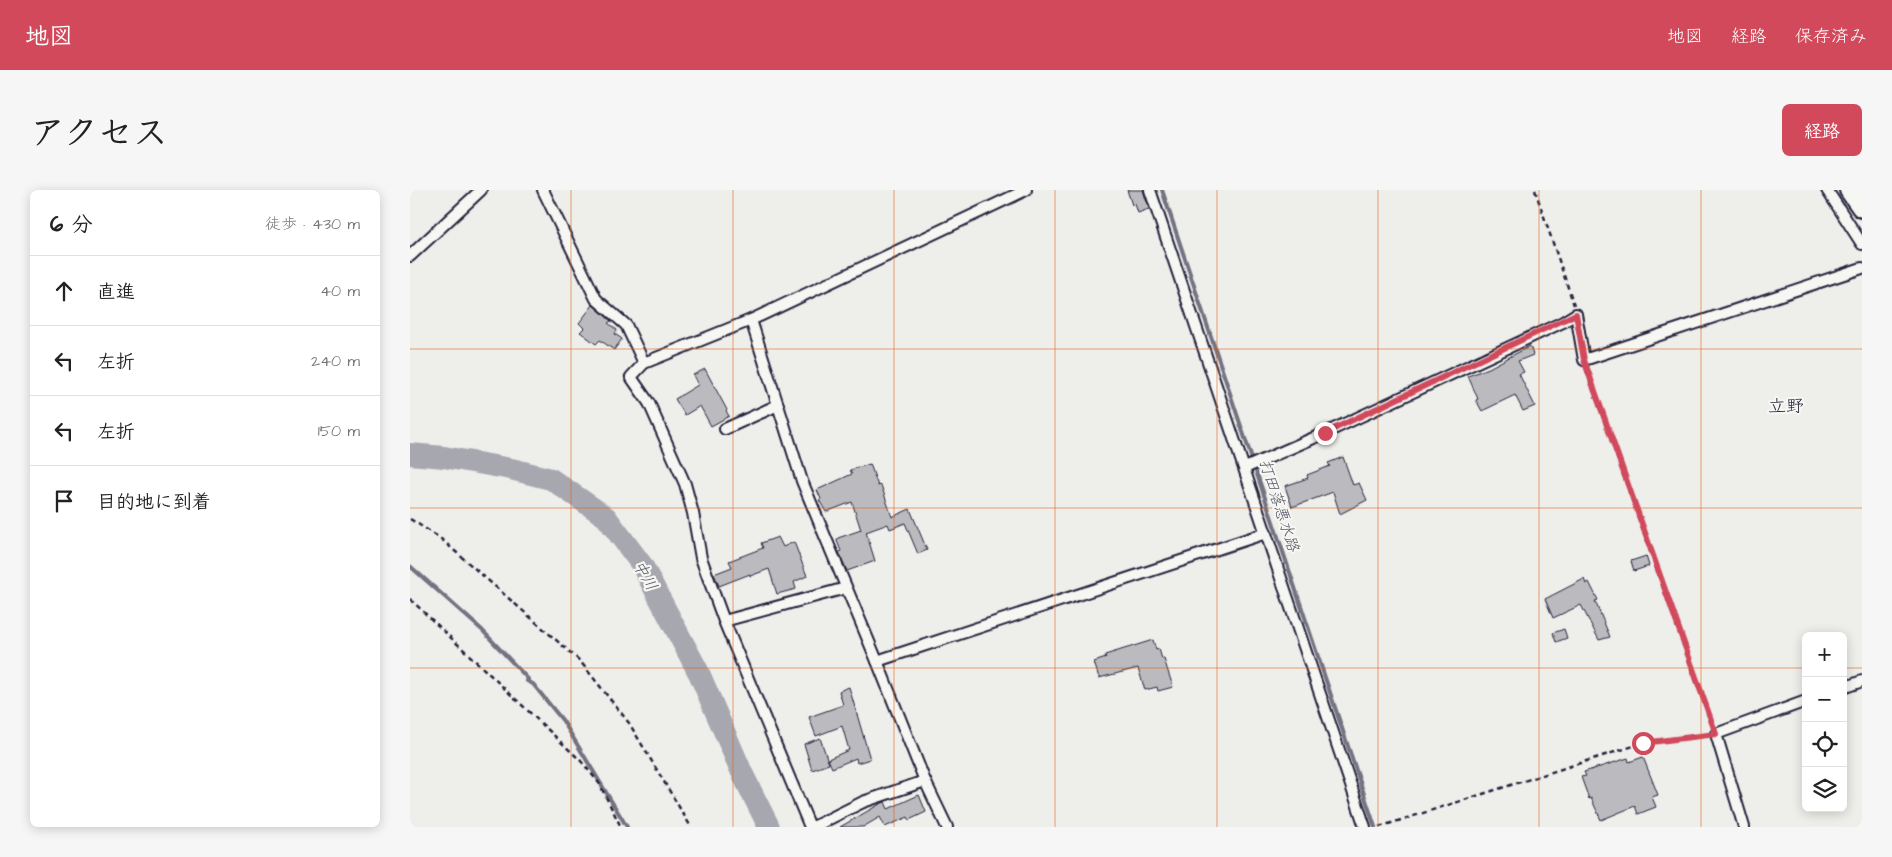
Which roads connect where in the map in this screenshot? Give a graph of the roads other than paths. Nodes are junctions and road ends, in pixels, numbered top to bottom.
1 (481, 190) edge
2 (543, 190) edge
3 (1026, 190) edge
4 (1150, 190) edge
5 (1827, 190) edge
6 (1850, 190) edge
7 (1862, 207) edge
8 (1862, 244) edge
9 (410, 256) edge
10 (1862, 268) edge
11 (751, 320) junction
12 (644, 363) junction
13 (778, 405) junction
14 (725, 429) dead end
15 (1245, 468) junction
16 (1266, 533) junction
17 (846, 588) junction
18 (724, 621) junction
19 (877, 661) junction
20 (1862, 681) edge
21 (1847, 687) edge
22 (1802, 702) edge
23 (925, 781) junction
24 (811, 827) edge
25 (947, 827) edge
26 (1365, 827) edge
27 (1744, 827) edge

1 - 9 street
2 - 12 street
3 - 11 street
4 - 15 street
5 - 8 street
6 - 7 highway
10 - 15 street
11 - 12 street
11 - 13 street
12 - 18 street
13 - 14 street
13 - 17 street
15 - 16 street
16 - 19 street
16 - 26 street
17 - 18 street
17 - 19 street
18 - 24 street
19 - 23 street
20 - 21 street
22 - 27 street
23 - 24 street
23 - 25 street

